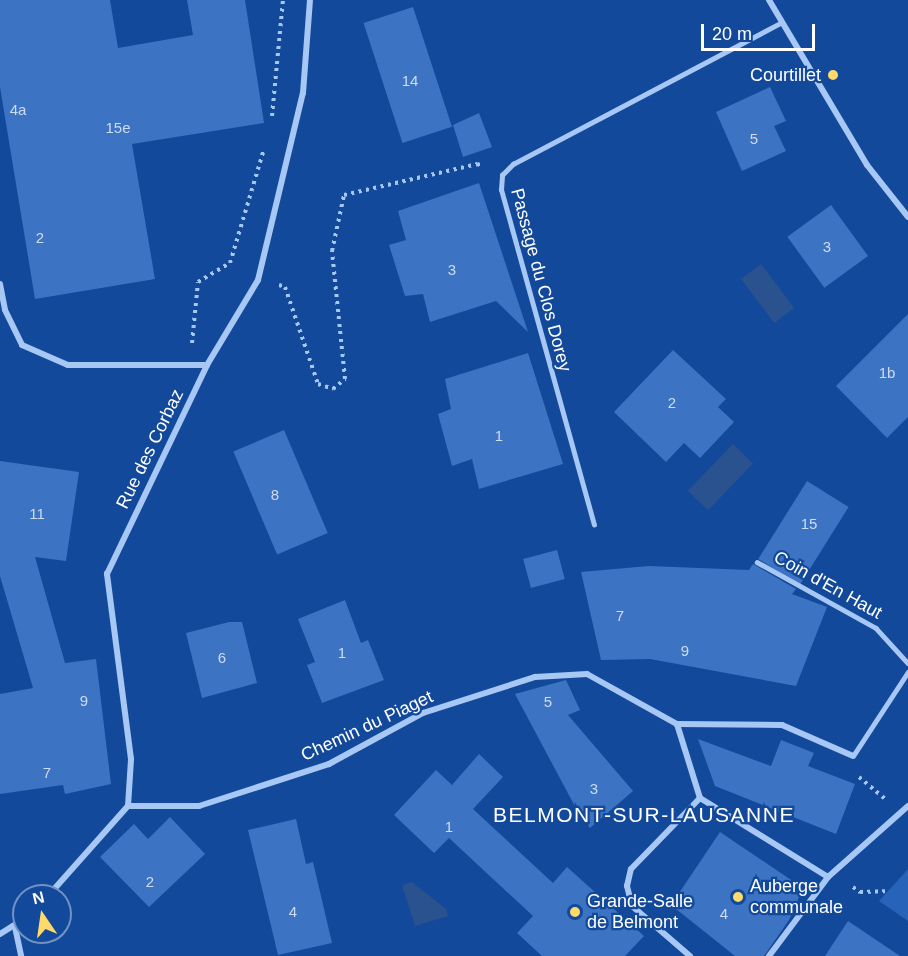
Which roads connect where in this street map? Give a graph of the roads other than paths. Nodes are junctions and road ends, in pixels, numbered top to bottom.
1 (310, 0) edge
2 (769, 0) edge
3 (780, 23) junction
4 (908, 217) edge
5 (0, 284) edge
6 (207, 366) junction
7 (594, 525) dead end
8 (757, 562) dead end
9 (908, 663) edge
10 (908, 672) edge
11 (678, 724) junction
12 (853, 756) joint
13 (700, 798) junction
14 (128, 806) junction
15 (908, 806) edge
16 (828, 877) junction
17 (59, 884) edge
18 (690, 956) edge
19 (768, 956) edge

1 - 6 street, Rue des Corbaz
2 - 3 street
3 - 4 street
3 - 7 lane, Passage du Clos Dorey
5 - 6 street
6 - 14 street, Rue des Corbaz
8 - 9 lane, Coin d'En Haut
10 - 12 lane
11 - 12 street
11 - 13 street
11 - 14 street, Chemin du Piaget
13 - 16 street
13 - 18 street
14 - 17 street
15 - 16 street
16 - 19 street

